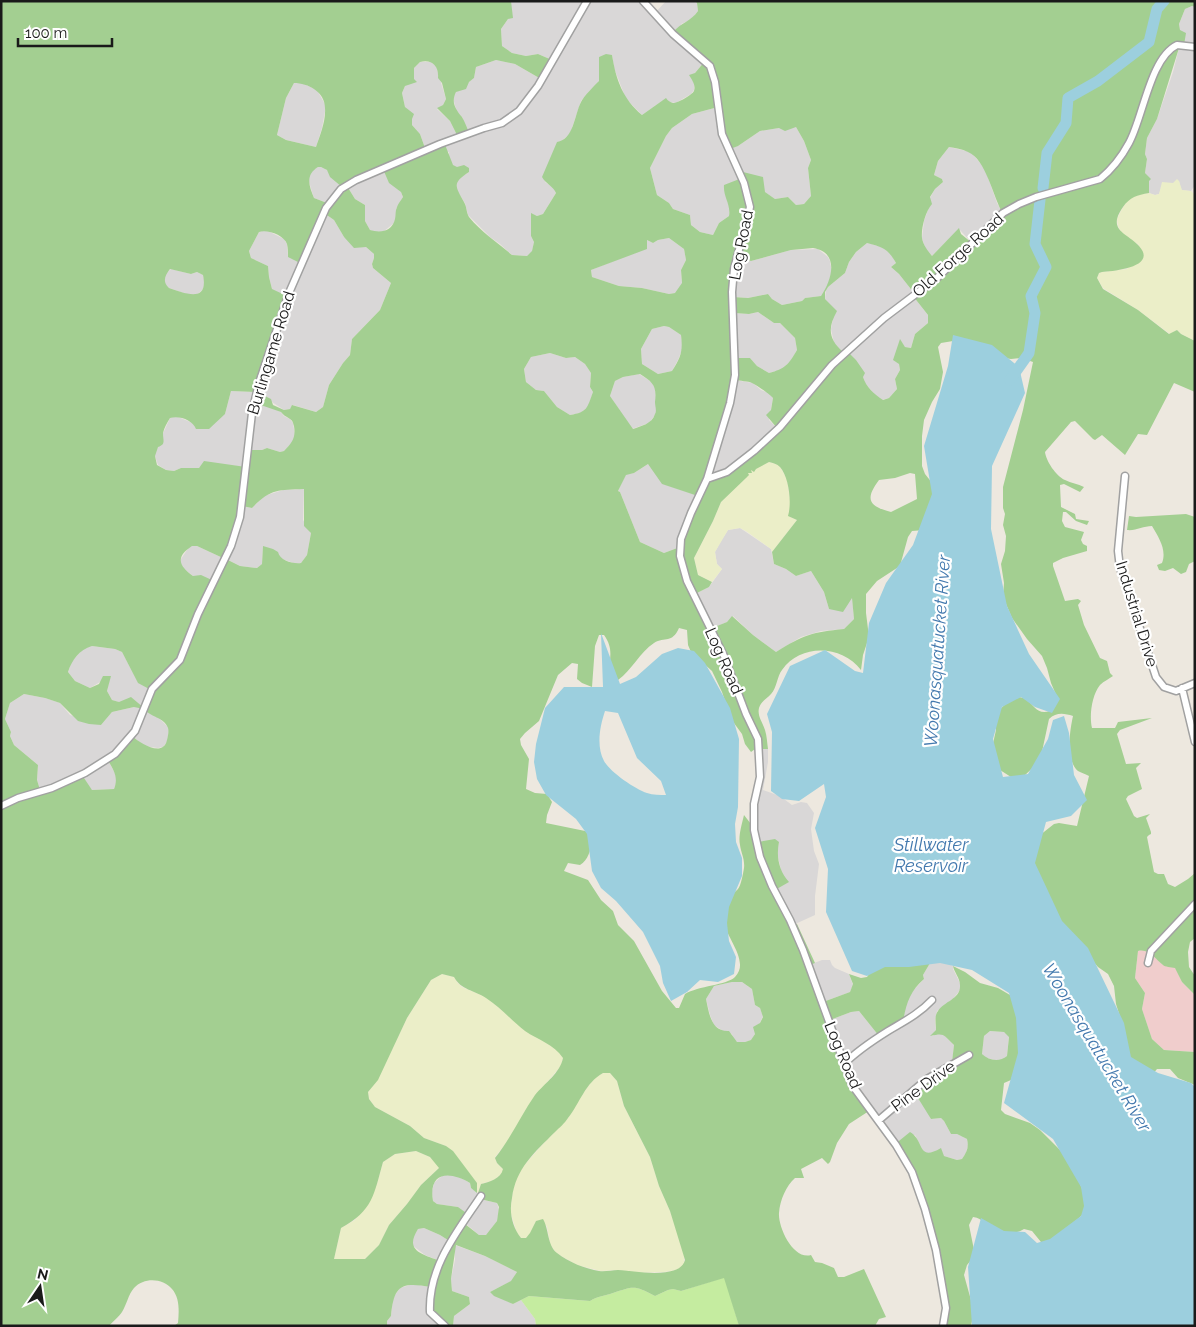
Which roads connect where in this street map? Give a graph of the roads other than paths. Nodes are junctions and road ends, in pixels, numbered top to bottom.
1 (587, 1) edge
2 (643, 1) edge
3 (1195, 47) edge
4 (1126, 476) dead end
5 (707, 479) junction
6 (1195, 683) edge
7 (1182, 688) junction
8 (1195, 742) edge
9 (1, 806) edge
10 (1195, 904) edge
11 (1148, 963) dead end
12 (932, 1000) dead end
13 (969, 1055) dead end
14 (844, 1064) junction
15 (879, 1120) junction
16 (481, 1196) dead end
17 (444, 1326) edge
18 (943, 1326) edge

1 - 9 street, Burlingame Road
2 - 5 street, Log Road
3 - 5 street, Old Forge Road
4 - 7 street, Industrial Drive
5 - 14 street, Log Road
6 - 7 street
7 - 8 street
10 - 11 street
12 - 14 street
13 - 15 street, Pine Drive
14 - 15 street, Log Road
15 - 18 street, Log Road
16 - 17 street

